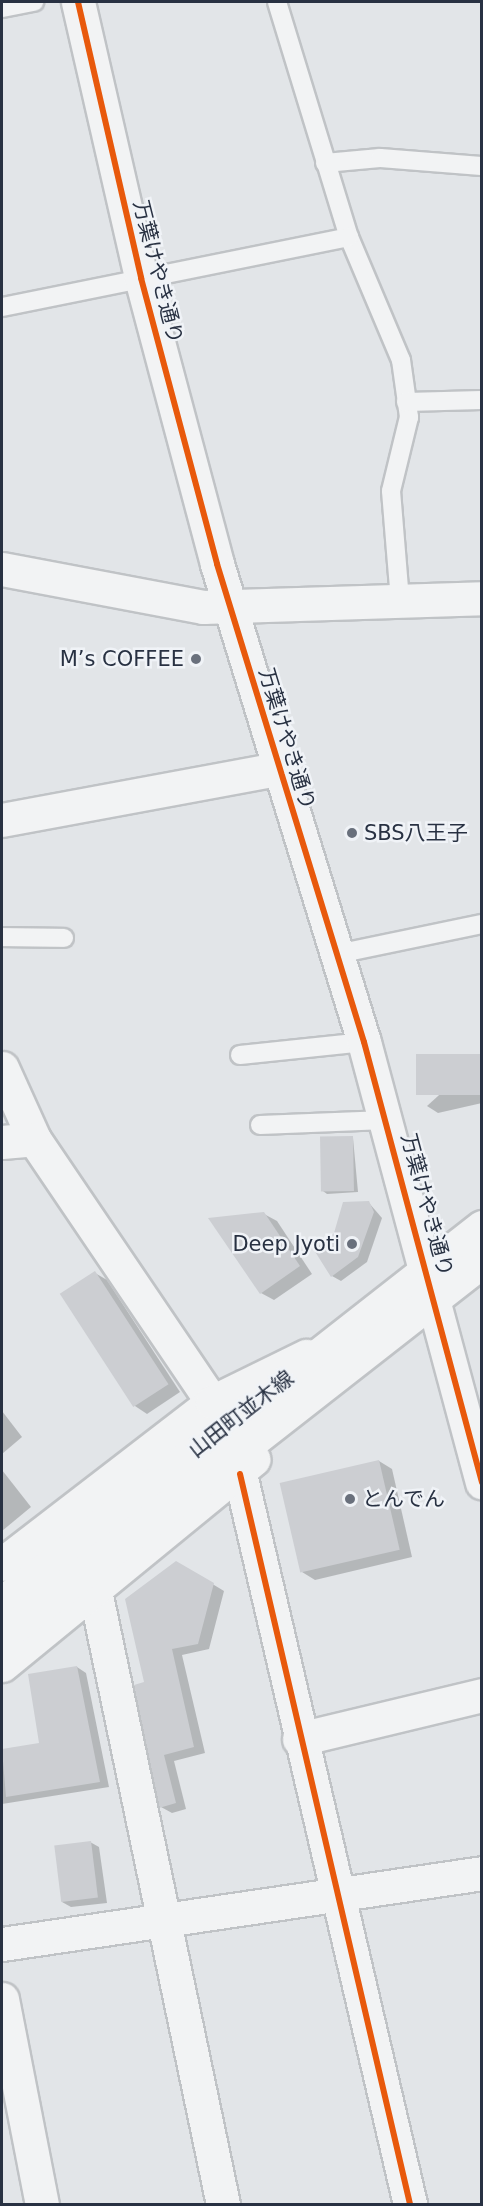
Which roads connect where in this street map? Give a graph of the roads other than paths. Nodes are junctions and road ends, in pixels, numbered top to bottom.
1 (34, 2) edge
2 (78, 2) edge
3 (277, 2) edge
4 (2, 8) edge
5 (325, 162) junction
6 (482, 166) edge
7 (349, 237) junction
8 (141, 278) junction
9 (2, 307) edge
10 (482, 400) edge
11 (406, 402) junction
12 (2, 570) edge
13 (482, 598) edge
14 (400, 601) junction
15 (230, 607) junction
16 (278, 769) junction
17 (2, 820) edge
18 (482, 924) edge
19 (2, 937) edge
20 (64, 938) dead end
21 (337, 954) junction
22 (364, 1042) junction
23 (240, 1055) dead end
24 (2, 1068) edge
25 (386, 1120) junction
26 (260, 1125) dead end
27 (34, 1139) junction
28 (2, 1142) edge
29 (482, 1227) edge
30 (482, 1261) edge
31 (431, 1283) junction
32 (329, 1345) junction
33 (315, 1390) junction
34 (212, 1402) junction
35 (240, 1474) junction
36 (482, 1482) edge
37 (2, 1564) edge
38 (95, 1591) junction
39 (2, 1603) edge
40 (2, 1636) edge
41 (2, 1665) edge
42 (482, 1695) edge
43 (299, 1739) junction
44 (482, 1873) edge
45 (335, 1894) junction
46 (164, 1920) junction
47 (2, 1944) edge
48 (2, 1999) edge
49 (42, 2205) edge
50 (223, 2205) edge
51 (410, 2205) edge

1 - 4 lane
2 - 8 street, 万葉けやき通り
3 - 5 lane
5 - 6 lane
5 - 7 lane
7 - 8 lane
7 - 11 lane
8 - 9 lane
8 - 15 street, 万葉けやき通り
10 - 11 lane
11 - 14 lane
12 - 15 street
13 - 14 street
14 - 15 street
15 - 16 street, 万葉けやき通り
16 - 17 street
16 - 21 street, 万葉けやき通り
18 - 21 lane
19 - 20 lane
21 - 22 street, 万葉けやき通り
22 - 23 lane
22 - 25 street, 万葉けやき通り
24 - 27 street
25 - 26 lane
25 - 31 street, 万葉けやき通り
27 - 28 street
27 - 34 street
29 - 31 street, 山田町並木線
30 - 31 street, 山田町並木線
31 - 32 street, 山田町並木線
31 - 33 street, 山田町並木線
31 - 36 street, 万葉けやき通り
32 - 34 street
32 - 39 street, 山田町並木線
33 - 35 street
33 - 40 street, 山田町並木線
34 - 37 street
35 - 38 street
35 - 43 street
38 - 41 street
38 - 46 street
42 - 43 street
43 - 45 street
44 - 45 street
45 - 46 street
45 - 51 street
46 - 47 street
46 - 50 street
48 - 49 street

